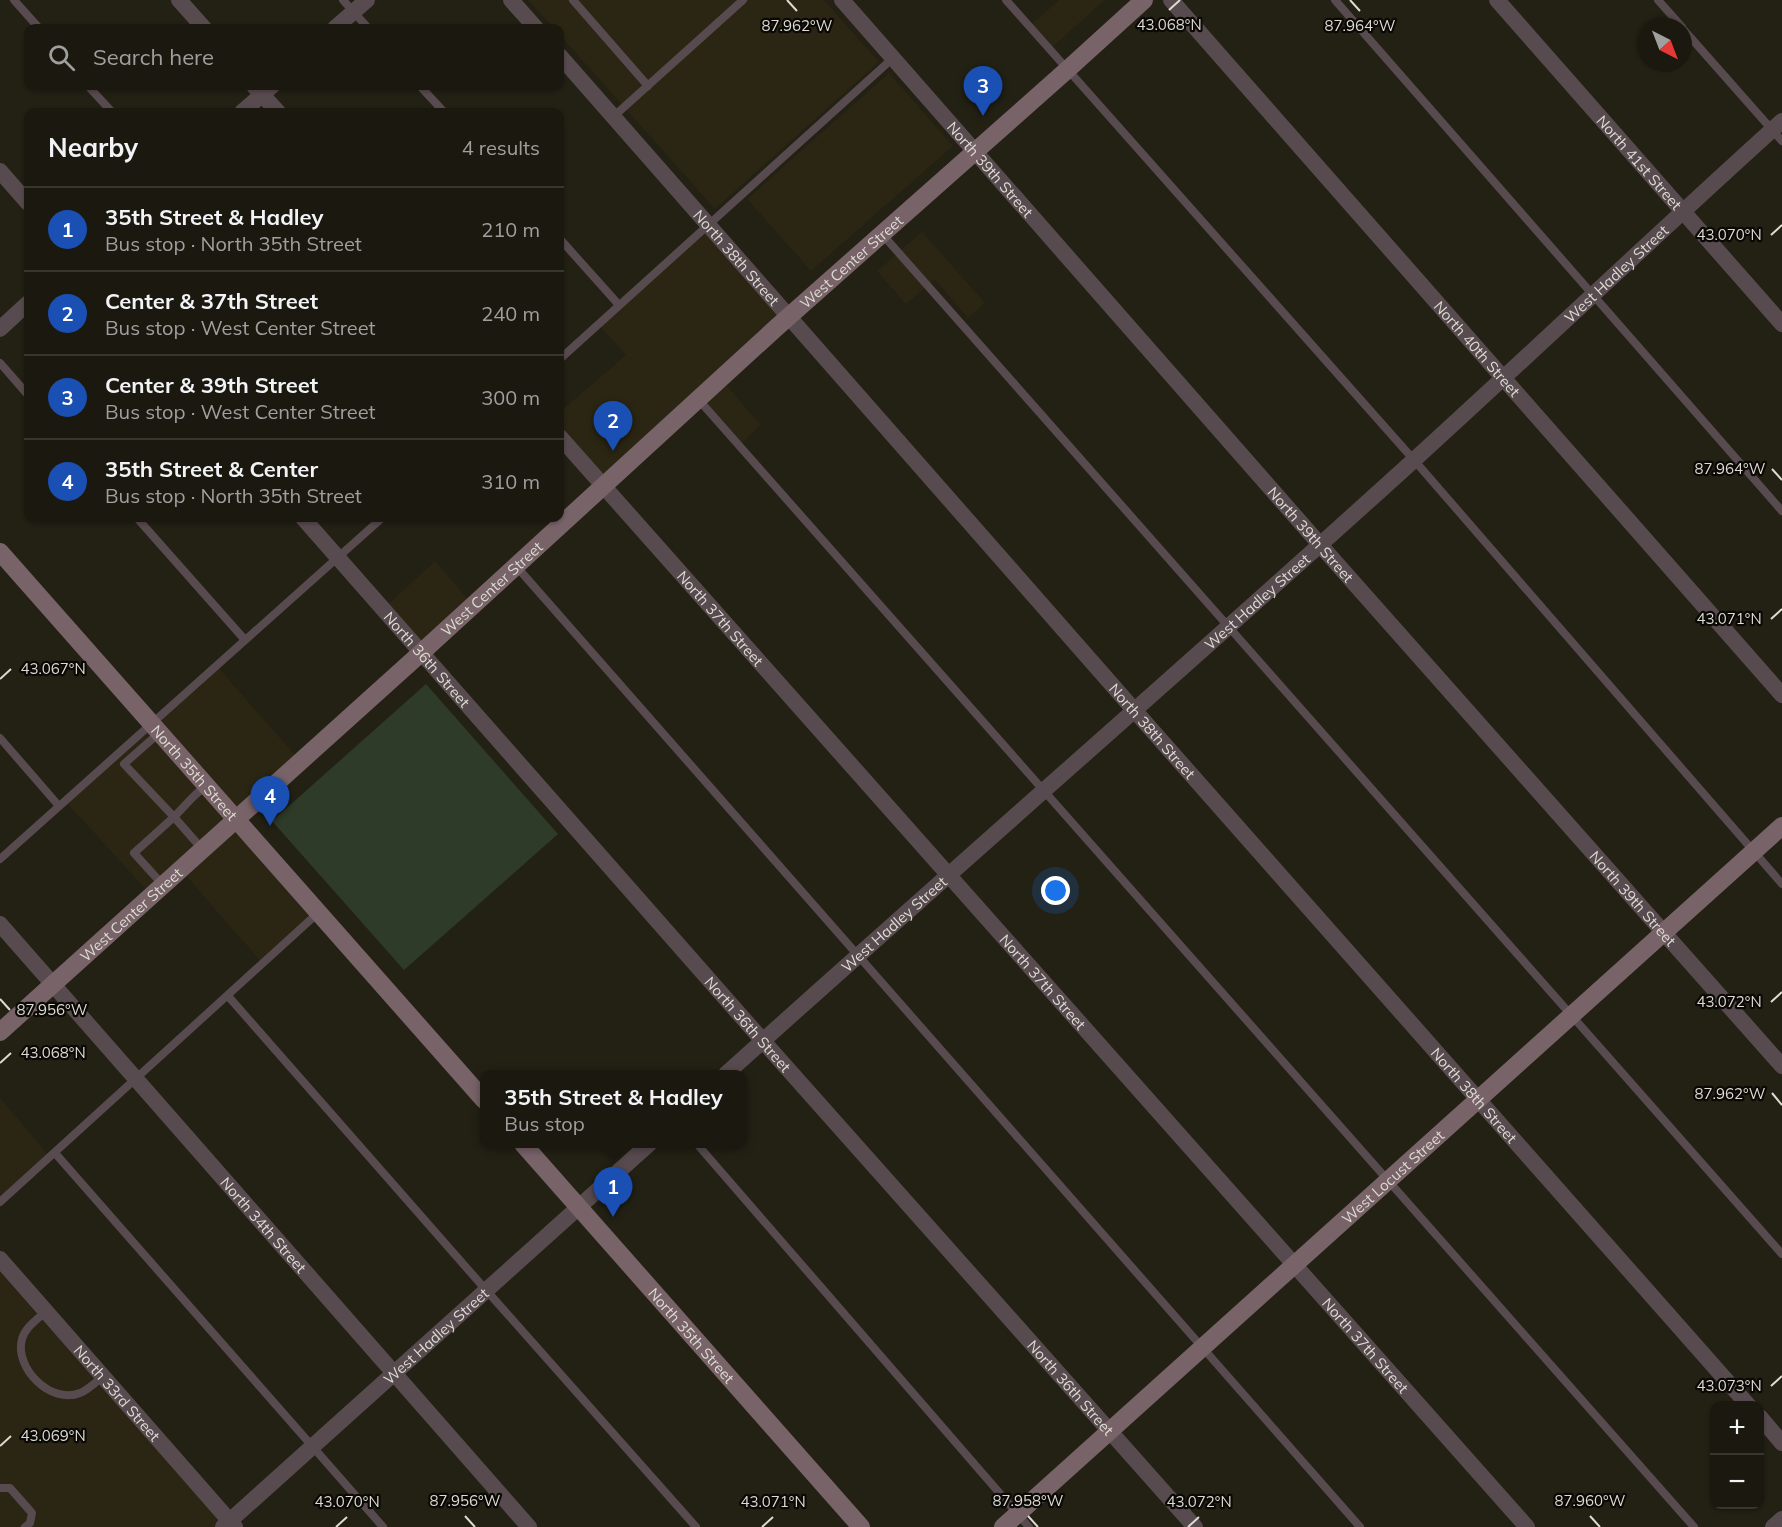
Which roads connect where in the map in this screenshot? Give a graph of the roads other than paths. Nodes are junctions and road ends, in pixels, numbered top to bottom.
1 (14, 0) edge
2 (179, 0) edge
3 (367, 0) edge
4 (511, 0) edge
5 (573, 0) edge
6 (743, 0) edge
7 (842, 0) edge
8 (1006, 0) edge
9 (1144, 0) edge
10 (1172, 0) edge
11 (1335, 0) edge
12 (1497, 0) edge
13 (1658, 0) edge
14 (348, 6) edge
15 (1673, 18) edge
16 (35, 24) edge
17 (200, 24) edge
18 (337, 24) edge
19 (364, 24) edge
20 (532, 24) edge
21 (1692, 39) edge
22 (893, 58) junction
23 (564, 61) edge
24 (1067, 70) junction
25 (648, 86) junction
26 (92, 90) edge
27 (261, 90) edge
28 (264, 90) edge
29 (424, 90) edge
30 (108, 108) edge
31 (246, 108) edge
32 (276, 108) edge
33 (440, 108) edge
34 (613, 117) junction
35 (1779, 130) edge
36 (976, 151) junction
37 (0, 171) edge
38 (24, 198) edge
39 (1684, 213) junction
40 (708, 226) junction
41 (882, 234) junction
42 (564, 243) edge
43 (1594, 295) junction
44 (619, 305) junction
45 (24, 307) edge
46 (789, 316) junction
47 (1782, 324) edge
48 (0, 329) edge
49 (564, 355) edge
50 (0, 363) edge
51 (1503, 378) junction
52 (24, 390) edge
53 (698, 399) junction
54 (564, 442) edge
55 (1414, 460) junction
56 (603, 486) junction
57 (1782, 511) edge
58 (141, 522) edge
59 (306, 522) edge
60 (377, 522) edge
61 (564, 522) edge
62 (564, 522) edge
63 (1320, 545) junction
64 (0, 552) edge
65 (337, 557) junction
66 (516, 566) junction
67 (1228, 627) junction
68 (245, 640) junction
69 (422, 652) junction
70 (1782, 695) edge
71 (1135, 711) junction
72 (154, 728) junction
73 (0, 738) edge
74 (206, 785) junction
75 (1044, 791) junction
76 (59, 806) junction
77 (174, 818) junction
78 (237, 819) junction
79 (1782, 826) edge
80 (203, 850) junction
81 (1753, 852) junction
82 (0, 859) edge
83 (948, 875) junction
84 (1782, 884) edge
85 (164, 885) junction
86 (319, 912) junction
87 (0, 924) edge
88 (1664, 932) junction
89 (858, 956) junction
90 (53, 985) junction
91 (228, 996) junction
92 (1571, 1015) junction
93 (0, 1032) edge
94 (763, 1041) junction
95 (1782, 1065) edge
96 (730, 1070) edge
97 (136, 1080) junction
98 (480, 1095) edge
99 (1479, 1098) junction
100 (527, 1148) edge
101 (640, 1148) edge
102 (701, 1148) edge
103 (55, 1153) junction
104 (1387, 1180) junction
105 (0, 1202) edge
106 (579, 1207) junction
107 (1782, 1254) edge
108 (0, 1259) edge
109 (1294, 1264) junction
110 (486, 1290) junction
111 (46, 1311) junction
112 (1202, 1348) junction
113 (393, 1373) junction
114 (103, 1376) junction
115 (1745, 1401) edge
116 (1764, 1422) edge
117 (1110, 1431) junction
118 (1782, 1443) edge
119 (312, 1446) junction
120 (0, 1488) edge
121 (1782, 1519) edge
122 (1023, 1520) edge
123 (229, 1525) edge
124 (25, 1527) edge
125 (383, 1527) edge
126 (529, 1527) edge
127 (696, 1527) edge
128 (861, 1527) edge
129 (1002, 1527) edge
130 (1195, 1527) edge
131 (1360, 1527) edge
132 (1527, 1527) edge
133 (1694, 1527) edge
134 (1773, 1527) edge

1 - 16 lane
2 - 17 street
3 - 14 street
4 - 20 street
5 - 25 lane
6 - 25 lane
7 - 22 street, North 39th Street
8 - 24 lane
9 - 24 street, West Center Street
10 - 51 street, North 40th Street
11 - 43 lane
12 - 39 street, North 41st Street
13 - 15 lane
14 - 18 street
14 - 19 lane
21 - 35 lane
22 - 36 street, North 39th Street
22 - 40 lane
23 - 34 street, North 38th Street
24 - 36 street, West Center Street
24 - 55 lane
25 - 34 lane
26 - 30 lane
27 - 31 street
28 - 32 street
29 - 33 lane
34 - 40 street, North 38th Street
35 - 39 street, West Hadley Street
36 - 41 street, West Center Street
36 - 63 street, North 39th Street
37 - 38 street
39 - 43 street, West Hadley Street
39 - 47 street, North 41st Street
40 - 44 lane
40 - 46 street, North 38th Street
41 - 46 street, West Center Street
41 - 67 lane
42 - 44 lane
43 - 51 street, West Hadley Street
43 - 57 lane
44 - 49 lane
45 - 48 street
46 - 53 street, West Center Street
46 - 71 street, North 38th Street
50 - 52 lane
51 - 55 street, West Hadley Street
51 - 70 street, North 40th Street
53 - 56 street, West Center Street
53 - 75 lane
54 - 56 street, North 37th Street
55 - 63 street, West Hadley Street
55 - 81 lane
56 - 62 street, West Center Street
56 - 83 street, North 37th Street
58 - 68 lane
59 - 65 street, North 36th Street
60 - 65 lane
61 - 66 street, West Center Street
63 - 67 street, West Hadley Street
63 - 88 street, North 39th Street
64 - 72 street, North 35th Street
65 - 68 lane
65 - 69 street, North 36th Street
66 - 69 street, West Center Street
66 - 89 lane
67 - 71 street, West Hadley Street
67 - 92 lane
68 - 72 lane
69 - 78 street, West Center Street
69 - 94 street, North 36th Street
71 - 75 street, West Hadley Street
71 - 99 street, North 38th Street
72 - 74 street, North 35th Street
72 - 76 lane
72 - 77 lane
73 - 76 lane
74 - 77 lane
74 - 78 street, North 35th Street
75 - 83 street, West Hadley Street
75 - 104 lane
76 - 82 lane
77 - 80 lane
77 - 85 lane
78 - 80 street, West Center Street
78 - 86 street, North 35th Street
79 - 81 street, West Locust Street
80 - 85 street, West Center Street
81 - 84 lane
81 - 88 street, West Locust Street
83 - 89 street, West Hadley Street
83 - 109 street, North 37th Street
85 - 90 street, West Center Street
86 - 91 lane
86 - 98 street, North 35th Street
87 - 90 street, North 34th Street
88 - 92 street, West Locust Street
88 - 95 street, North 39th Street
89 - 94 street, West Hadley Street
89 - 112 lane
90 - 93 street, West Center Street
90 - 97 street, North 34th Street
91 - 97 lane
91 - 110 lane
92 - 99 street, West Locust Street
92 - 107 lane
94 - 96 street, West Hadley Street
94 - 117 street, North 36th Street
97 - 103 lane
97 - 113 street, North 34th Street
99 - 104 street, West Locust Street
99 - 115 street, North 38th Street
100 - 106 street, North 35th Street
101 - 106 street, West Hadley Street
102 - 122 lane
103 - 105 lane
103 - 119 lane
104 - 109 street, West Locust Street
104 - 133 lane
106 - 110 street, West Hadley Street
106 - 128 street, North 35th Street
108 - 111 street, North 33rd Street
109 - 112 street, West Locust Street
109 - 132 street, North 37th Street
110 - 113 street, West Hadley Street
110 - 127 lane
111 - 114 street, North 33rd Street
111 - 114 lane
112 - 117 street, West Locust Street
112 - 131 lane
113 - 119 street, West Hadley Street
113 - 126 street, North 34th Street
114 - 123 street, North 33rd Street
116 - 118 street
117 - 122 street, West Locust Street
117 - 130 street, North 36th Street
119 - 123 street, West Hadley Street
119 - 125 lane
120 - 124 lane
121 - 134 street
122 - 129 street, West Locust Street

